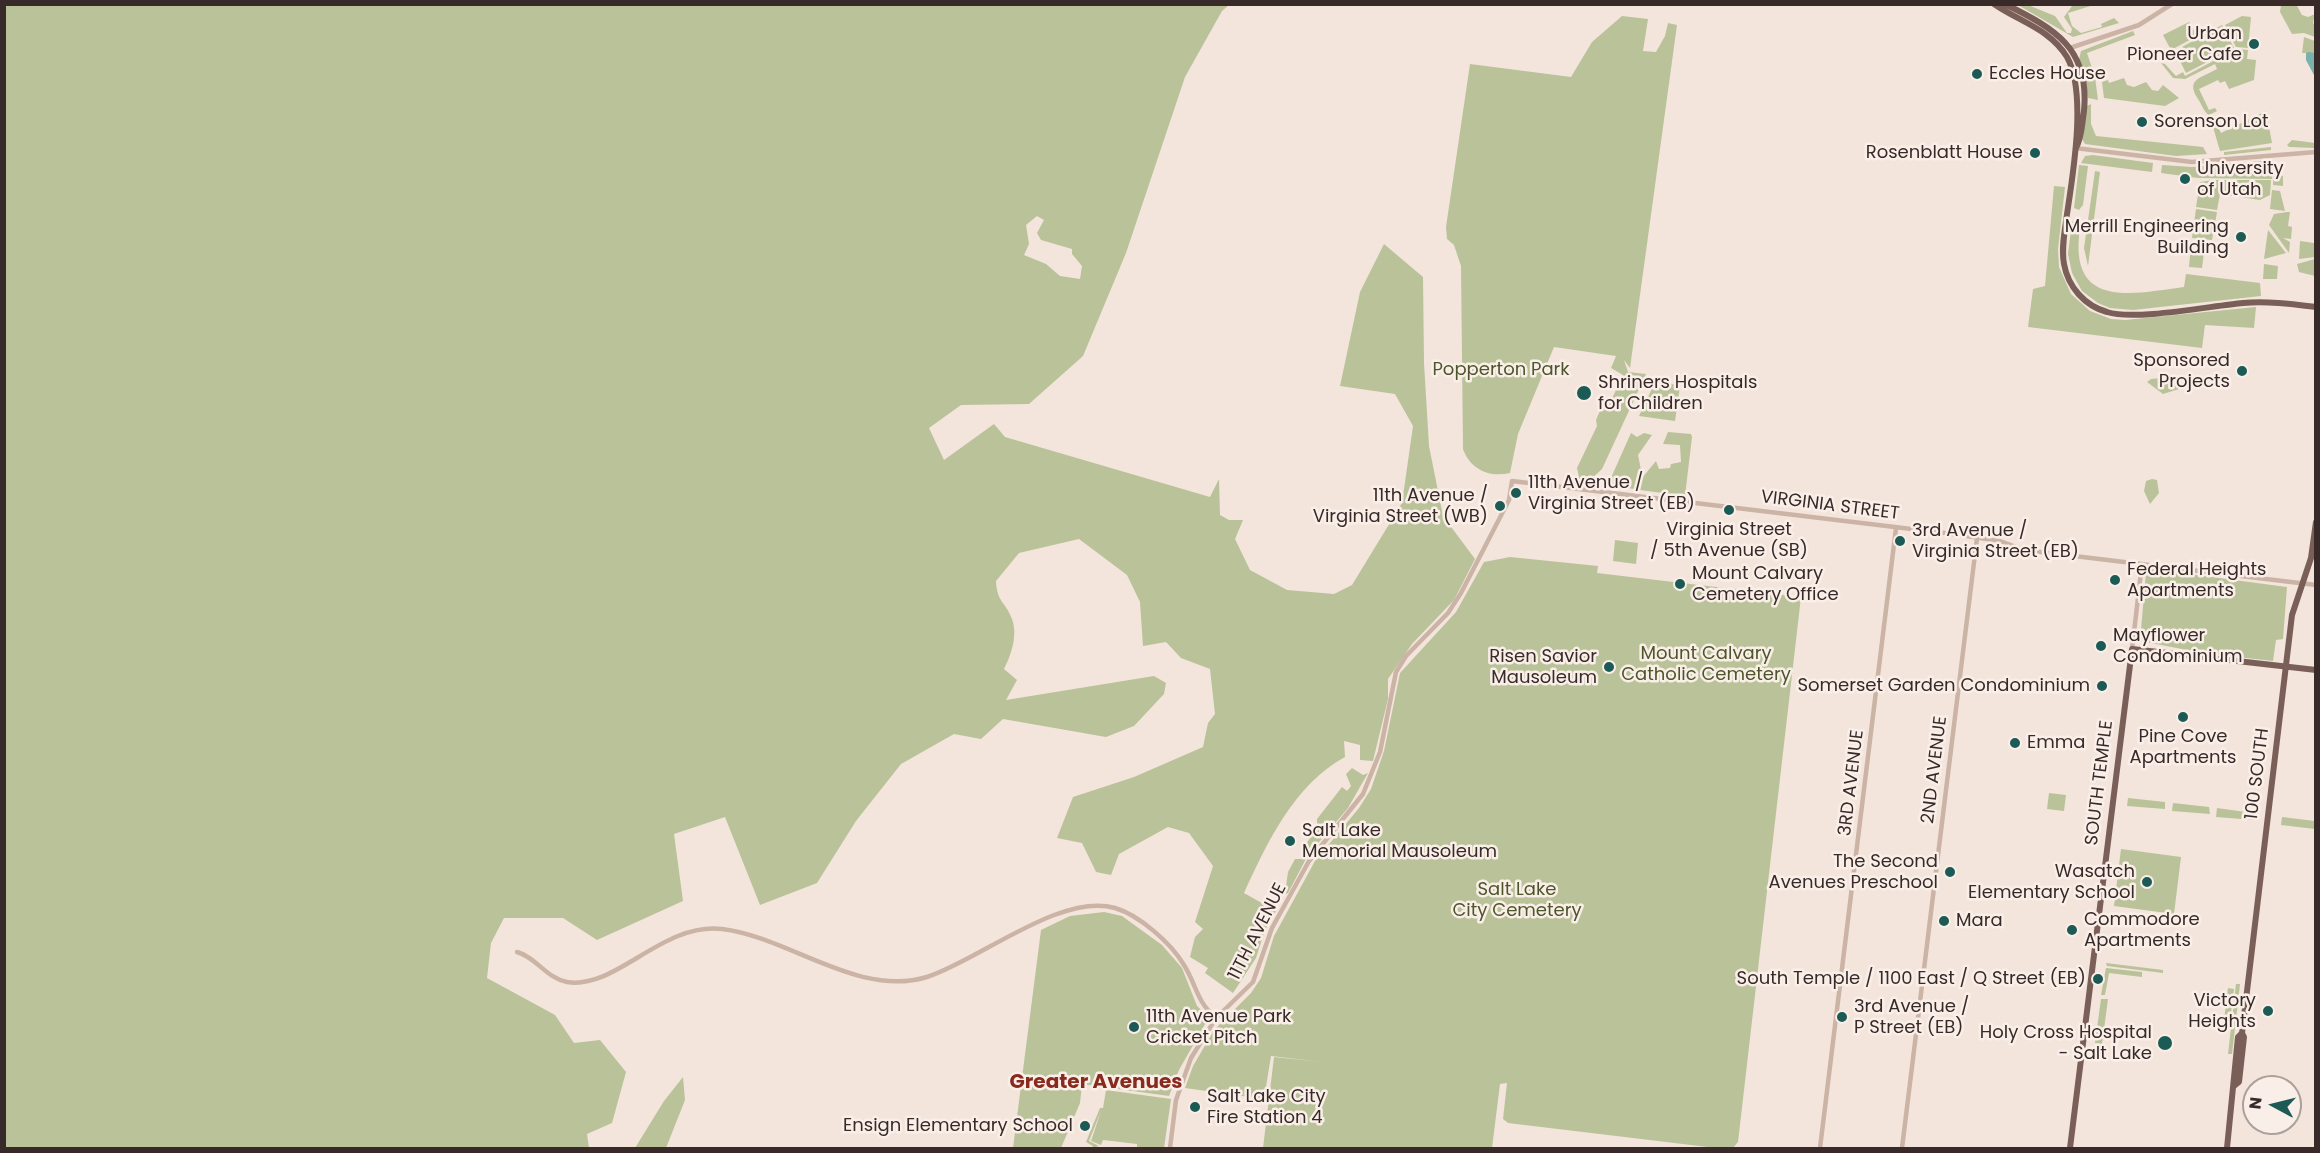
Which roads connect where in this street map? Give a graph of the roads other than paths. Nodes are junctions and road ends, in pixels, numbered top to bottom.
1 (1994, 4) edge
2 (2005, 4) edge
3 (2172, 4) edge
4 (2040, 30) junction
5 (2070, 48) junction
6 (2076, 82) junction
7 (2076, 148) junction
8 (2316, 152) edge
9 (2316, 307) edge
10 (1512, 481) joint
11 (2316, 522) edge
12 (1896, 528) junction
13 (1977, 538) junction
14 (2142, 564) junction
15 (2302, 583) junction
16 (2316, 585) edge
17 (2132, 649) junction
18 (2286, 667) junction
19 (2316, 669) edge
20 (517, 952) dead end
21 (1216, 1018) junction
22 (2242, 1033) junction
23 (2234, 1086) junction
24 (1170, 1149) edge
25 (1821, 1149) edge
26 (1902, 1149) edge
27 (2070, 1149) edge
28 (2227, 1149) edge

1 - 4 main road
2 - 5 main road
3 - 5 street
4 - 5 main road
4 - 6 main road
5 - 6 main road
5 - 7 main road
6 - 7 main road
7 - 8 street
7 - 9 main road
10 - 12 street, VIRGINIA STREET
10 - 21 street, 11TH AVENUE
11 - 15 main road, 100 SOUTH
12 - 13 street, VIRGINIA STREET
12 - 25 street, 3RD AVENUE
13 - 14 street, VIRGINIA STREET
13 - 26 street, 2ND AVENUE
14 - 15 street, VIRGINIA STREET
14 - 17 street, SOUTH TEMPLE
15 - 16 street, VIRGINIA STREET
15 - 18 main road, 100 SOUTH
17 - 18 main road
17 - 27 main road, SOUTH TEMPLE
18 - 19 main road
18 - 22 main road, 100 SOUTH
20 - 21 street
21 - 24 street, 11TH AVENUE
22 - 23 main road, 100 SOUTH
22 - 23 main road, 100 SOUTH
23 - 28 main road, 100 SOUTH

